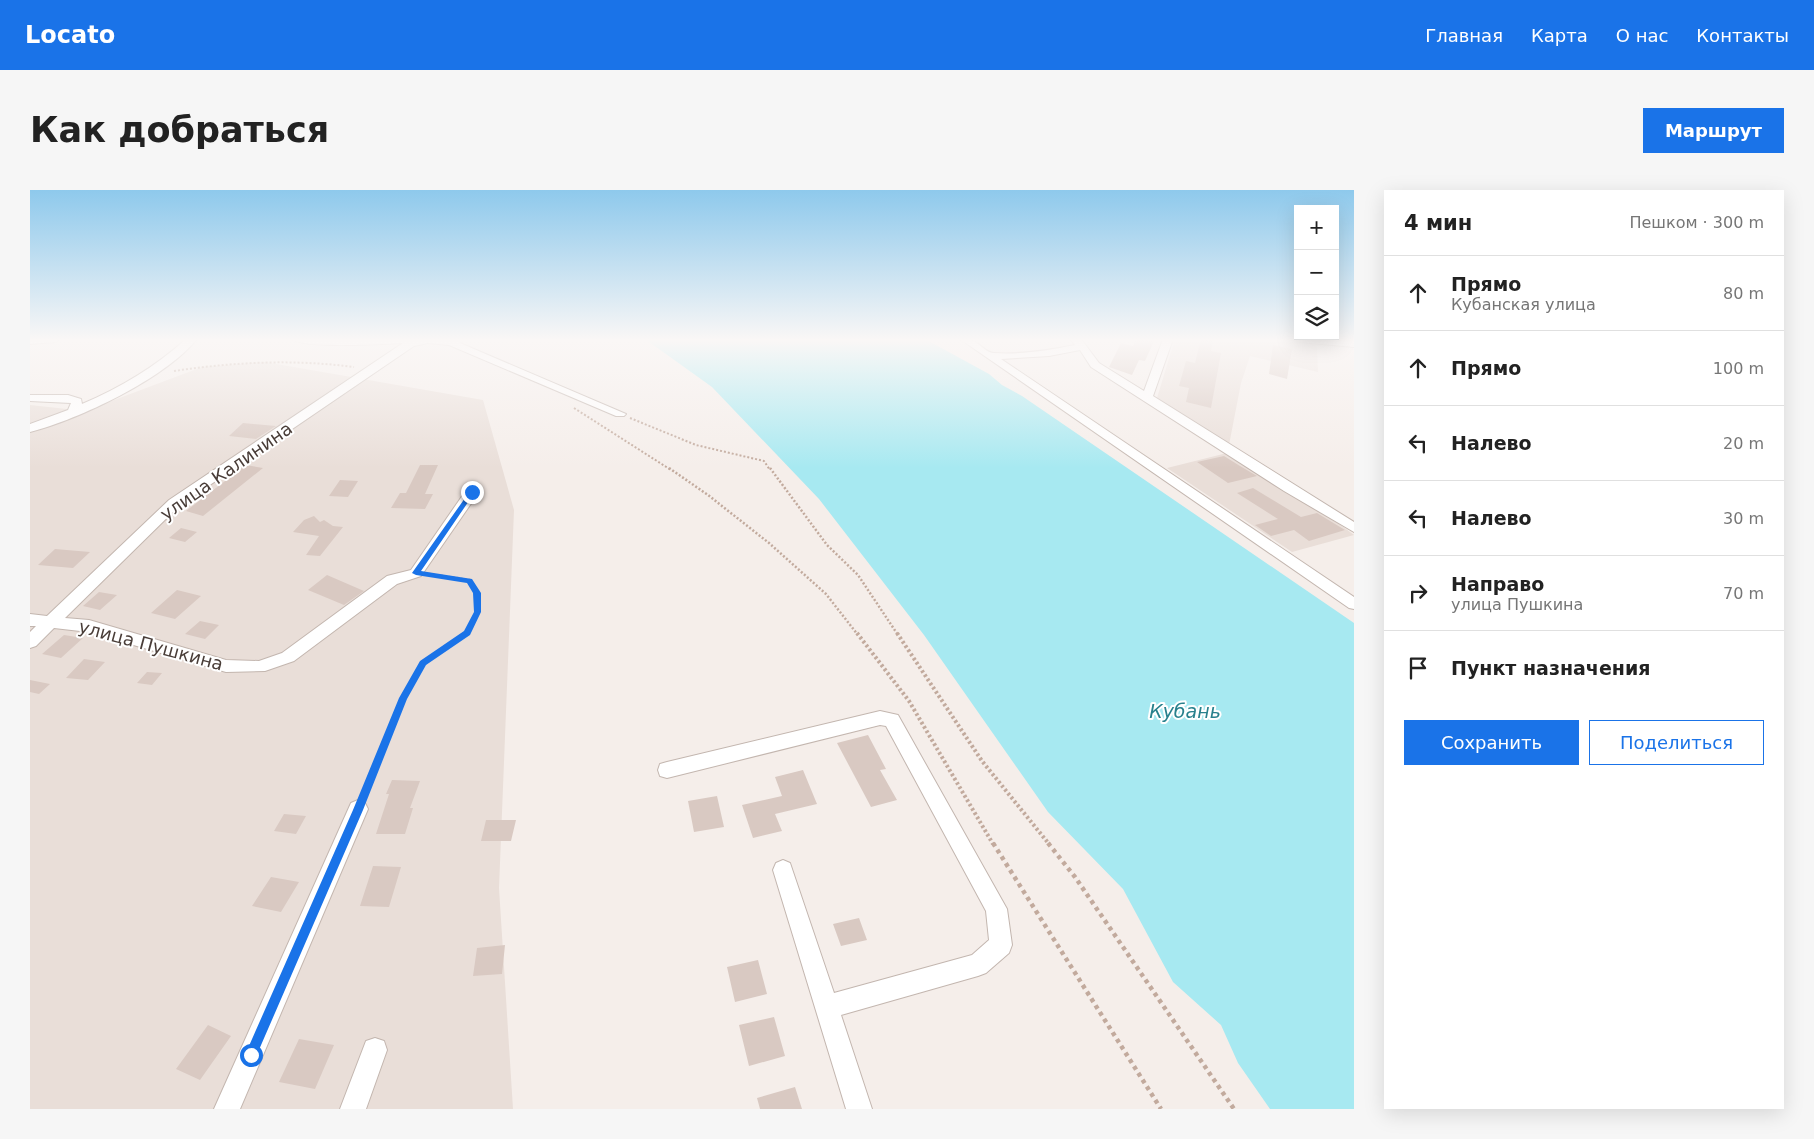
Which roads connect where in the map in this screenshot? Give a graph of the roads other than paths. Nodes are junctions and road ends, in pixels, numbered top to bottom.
1 (137, 382) edge
2 (355, 382) edge
3 (547, 382) edge
4 (1031, 382) edge
5 (1122, 382) edge
6 (1152, 382) edge
7 (1147, 397) junction
8 (30, 398) edge
9 (73, 413) junction
10 (620, 414) road end
11 (30, 428) edge
12 (472, 492) dead end
13 (1354, 528) edge
14 (1354, 604) edge
15 (30, 620) edge
16 (50, 623) junction
17 (30, 642) edge
18 (668, 770) dead end
19 (358, 810) road end
20 (783, 870) dead end
21 (827, 1007) junction
22 (375, 1050) dead end
23 (227, 1109) edge
24 (353, 1109) edge
25 (859, 1109) edge

1 - 9 street
2 - 16 street, улица Калинина
3 - 10 street
4 - 14 street
5 - 7 street
6 - 7 street
7 - 13 street
8 - 9 street
9 - 11 street
12 - 16 street, улица Пушкина
15 - 16 street, улица Пушкина
16 - 17 street, улица Калинина
18 - 21 street
19 - 23 street
20 - 21 street
21 - 25 street
22 - 24 street

